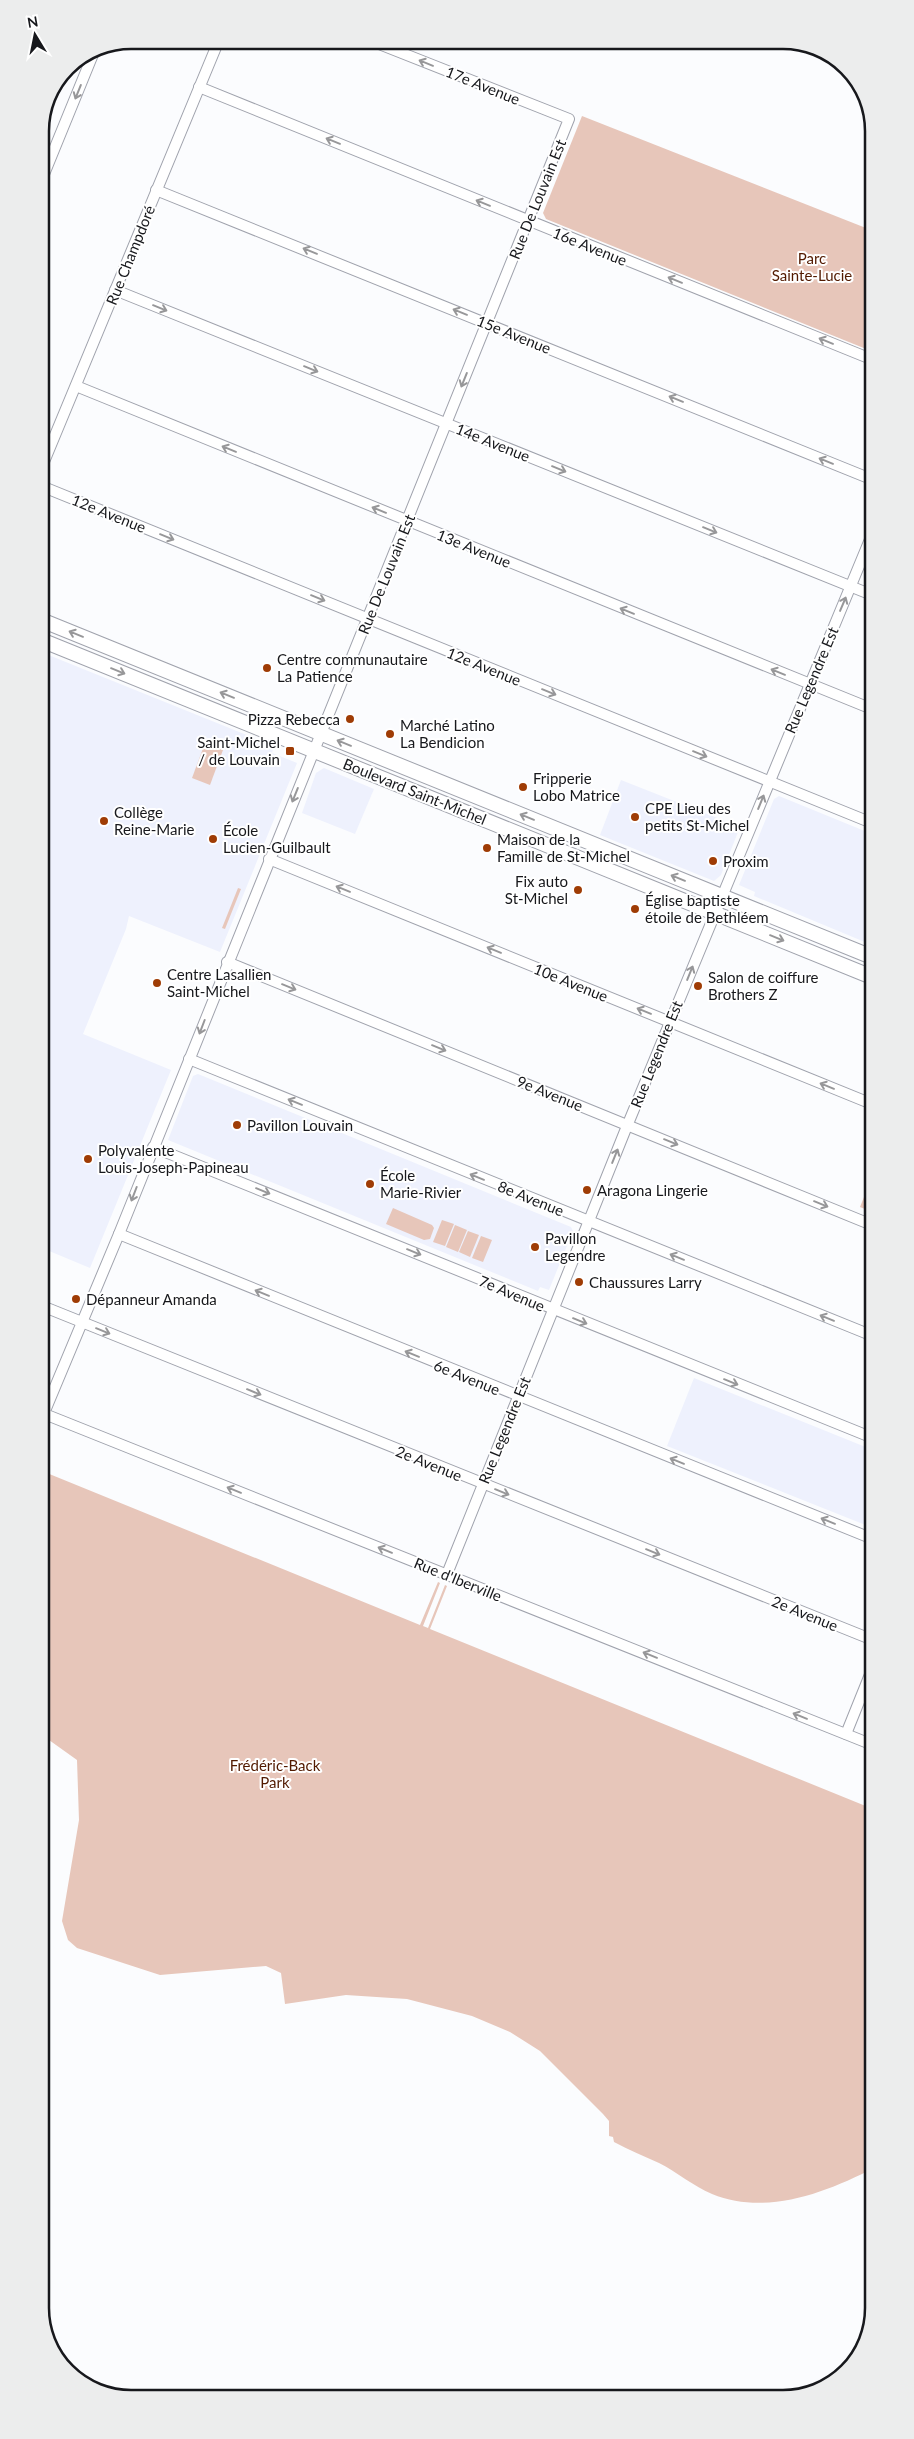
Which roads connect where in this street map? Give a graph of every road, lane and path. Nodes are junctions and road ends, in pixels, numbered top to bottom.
1 (215, 49) edge
2 (392, 49) edge
3 (91, 60) edge
4 (199, 87) junction
5 (569, 119) joint
6 (49, 162) edge
7 (156, 190) junction
8 (528, 222) junction
9 (115, 290) junction
10 (487, 322) junction
11 (865, 357) edge
12 (76, 386) junction
13 (446, 423) junction
14 (49, 450) edge
15 (865, 477) edge
16 (49, 489) edge
17 (407, 521) junction
18 (865, 553) edge
19 (850, 587) junction
20 (865, 592) edge
21 (368, 618) junction
22 (49, 623) edge
23 (49, 643) edge
24 (809, 685) junction
25 (865, 707) edge
26 (320, 733) junction
27 (314, 750) junction
28 (770, 782) junction
29 (865, 820) edge
30 (269, 859) junction
31 (723, 896) junction
32 (715, 913) junction
33 (865, 954) edge
34 (228, 962) junction
35 (865, 974) edge
36 (670, 1022) junction
37 (189, 1059) junction
38 (865, 1101) edge
39 (628, 1124) junction
40 (153, 1147) junction
41 (588, 1222) junction
42 (865, 1222) edge
43 (119, 1234) junction
44 (49, 1309) edge
45 (552, 1310) junction
46 (81, 1322) junction
47 (865, 1333) edge
48 (516, 1397) junction
49 (49, 1398) edge
50 (49, 1418) edge
51 (865, 1435) edge
52 (482, 1484) junction
53 (865, 1536) edge
54 (447, 1574) junction
55 (865, 1637) edge
56 (865, 1687) edge
57 (846, 1734) junction
58 (865, 1742) edge

1 - 4 street, Rue Champdoré
5 -> 2 street, 17e Avenue
3 -> 6 street
4 - 7 street, Rue Champdoré
8 -> 4 street, 16e Avenue
5 - 8 street, Rue De Louvain Est
7 - 9 street, Rue Champdoré
10 -> 7 street, 15e Avenue
8 - 10 street, Rue De Louvain Est
11 -> 8 street, 16e Avenue
9 - 12 street, Rue Champdoré
9 -> 13 street, 14e Avenue
10 -> 13 street, Rue De Louvain Est
15 -> 10 street, 15e Avenue
12 - 14 street, Rue Champdoré
17 -> 12 street, 13e Avenue
13 - 17 street, Rue De Louvain Est
13 -> 19 street, 14e Avenue
16 -> 21 street, 12e Avenue
17 - 21 street, Rue De Louvain Est
24 -> 17 street, 13e Avenue
18 - 19 street, Rue Legendre Est
19 - 20 street, 14e Avenue
24 -> 19 street, Rue Legendre Est
21 - 26 street, Rue De Louvain Est
21 -> 28 street, 12e Avenue
26 -> 22 main road, Boulevard Saint-Michel
23 -> 27 main road, Boulevard Saint-Michel
24 - 25 street, 13e Avenue
24 - 28 street, Rue Legendre Est
26 - 27 street, Rue De Louvain Est
31 -> 26 main road, Boulevard Saint-Michel
27 -> 30 street, Rue De Louvain Est
27 - 32 main road, Boulevard Saint-Michel
28 - 29 street, 12e Avenue
31 -> 28 street, Rue Legendre Est
30 - 34 street, Rue De Louvain Est
36 -> 30 street, 10e Avenue
31 - 32 street, Rue Legendre Est
31 - 33 main road, Boulevard Saint-Michel
32 -> 35 main road, Boulevard Saint-Michel
36 -> 32 street, Rue Legendre Est
34 -> 37 street, Rue De Louvain Est
34 -> 39 street, 9e Avenue
38 -> 36 street, 10e Avenue
36 - 39 street, Rue Legendre Est
37 - 40 street, Rue De Louvain Est
41 -> 37 street, 8e Avenue
41 -> 39 street, Rue Legendre Est
39 -> 42 street, 9e Avenue
40 -> 43 street, Rue De Louvain Est
40 -> 45 street, 7e Avenue
41 - 45 street, Rue Legendre Est
47 -> 41 street, 8e Avenue
43 - 46 street, Rue De Louvain Est
48 -> 43 street, 6e Avenue
44 - 46 street, 2e Avenue
45 - 48 street, Rue Legendre Est
45 -> 51 street, 7e Avenue
46 - 49 street, Rue De Louvain Est
46 -> 52 street, 2e Avenue
48 - 52 street, Rue Legendre Est
53 -> 48 street, 6e Avenue
54 -> 50 street, Rue d'Iberville
52 - 54 street, Rue Legendre Est
52 -> 55 street, 2e Avenue
57 -> 54 street, Rue d'Iberville
56 - 57 street
57 - 58 street, Rue d'Iberville

